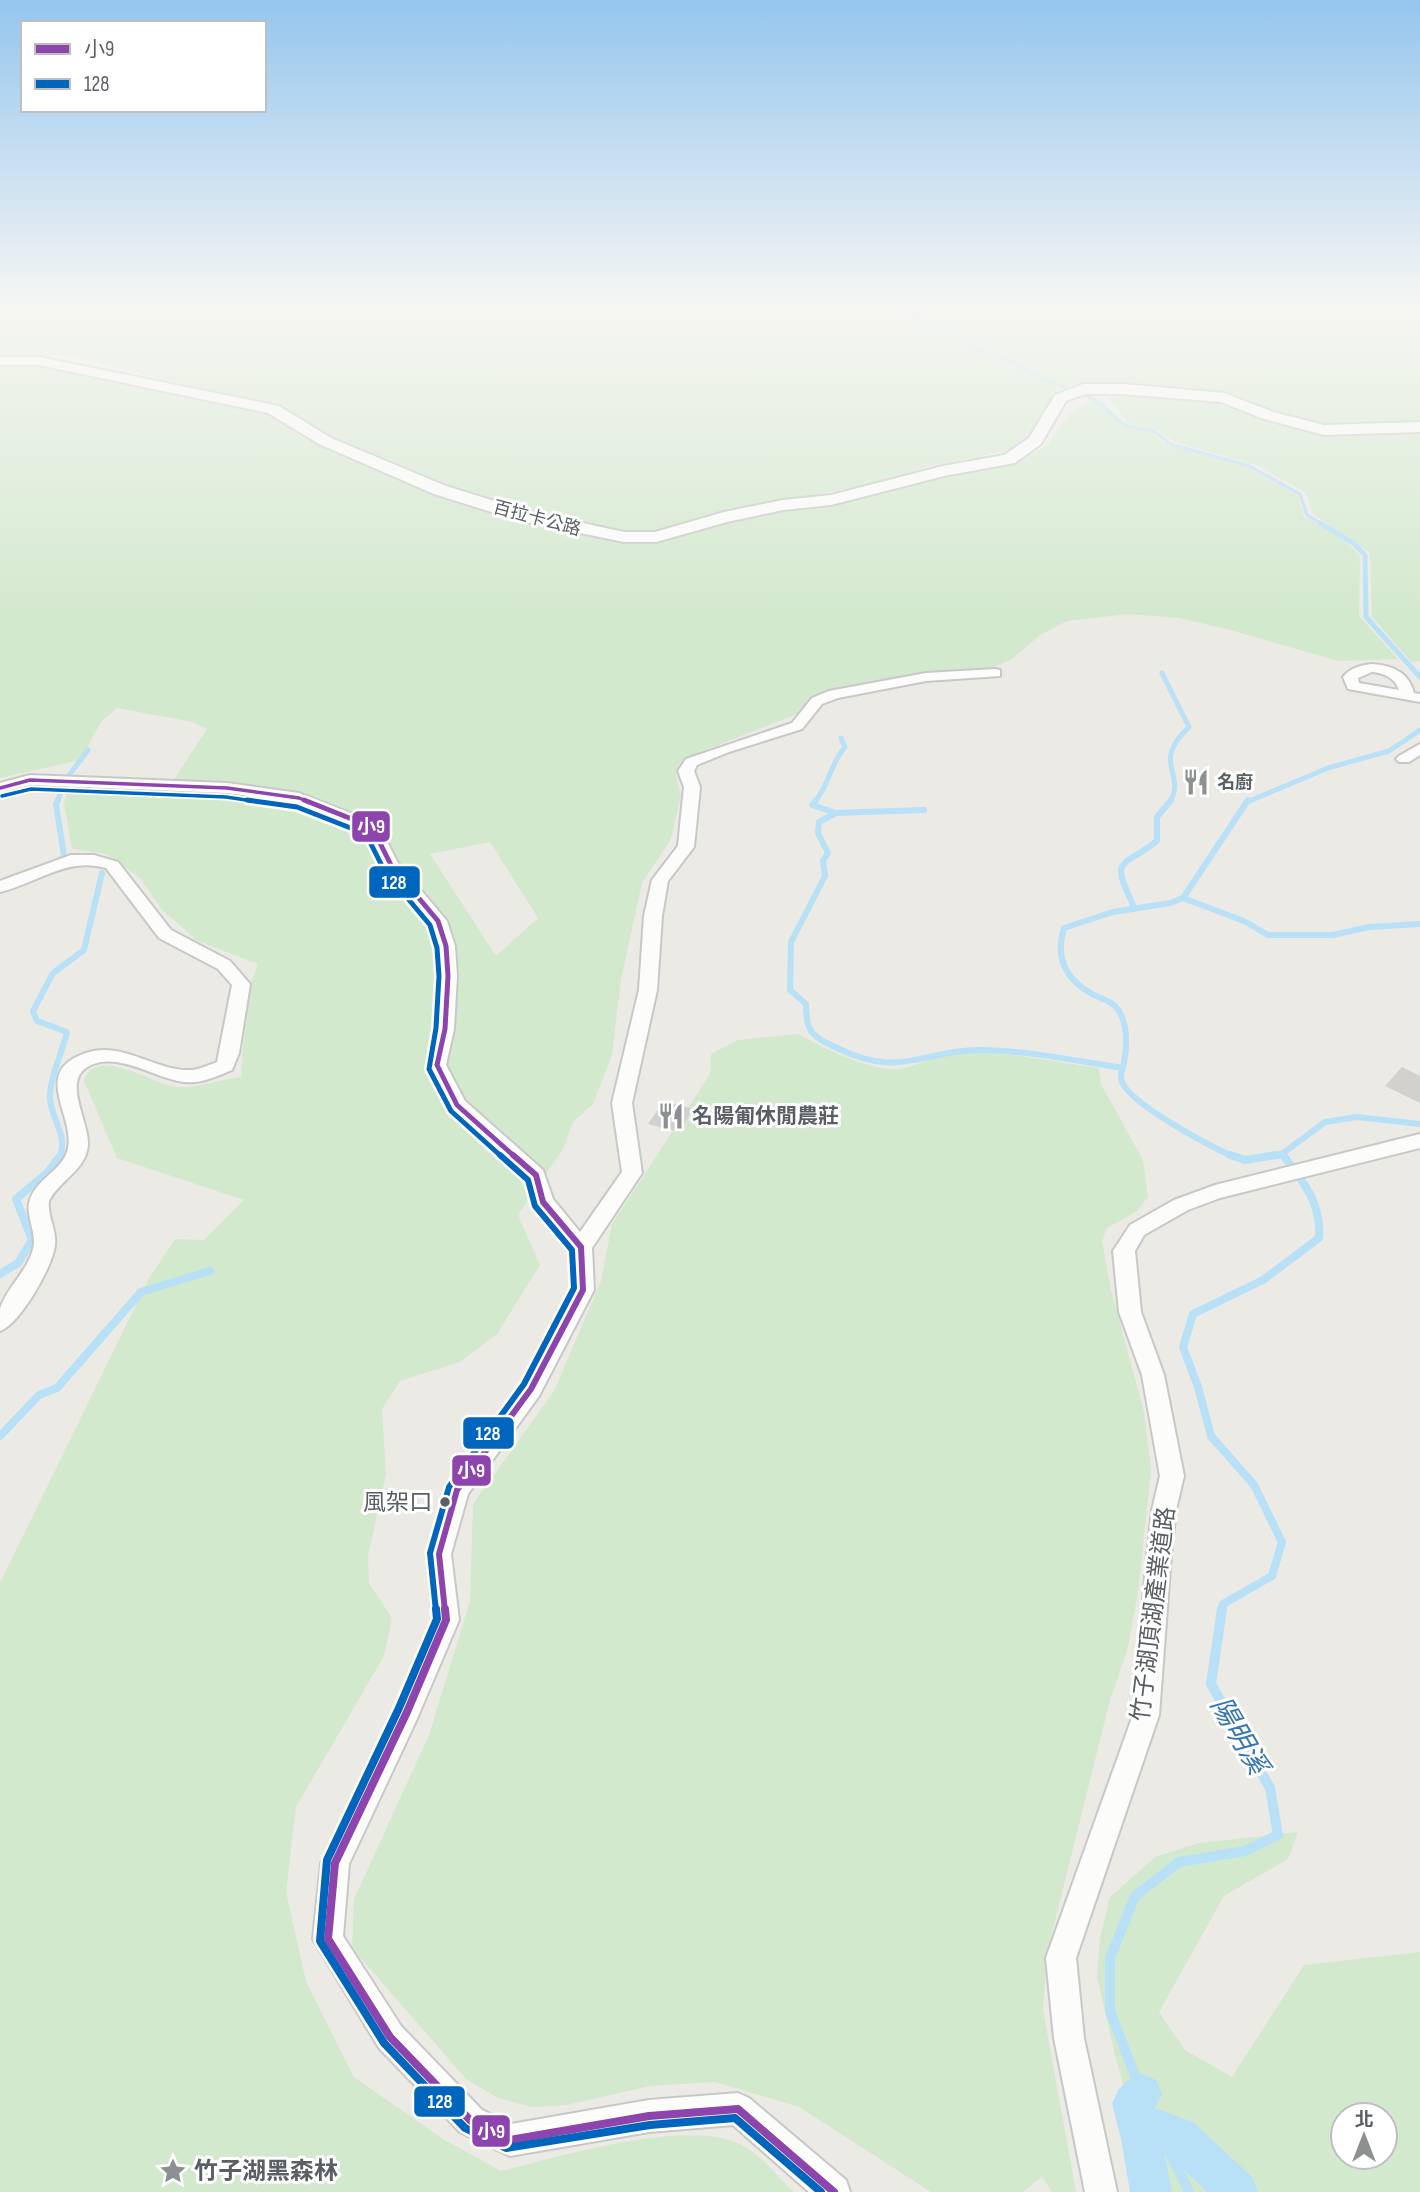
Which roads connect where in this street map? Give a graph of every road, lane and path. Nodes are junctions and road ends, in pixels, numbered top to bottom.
1 (273, 409) edge
2 (1053, 409) edge
3 (1253, 409) edge
4 (1420, 426) edge
5 (995, 673) dead end
6 (1420, 748) edge
7 (1404, 759) dead end
8 (0, 789) edge
9 (0, 887) edge
10 (1420, 1141) edge
11 (581, 1247) junction
12 (0, 1322) edge
13 (834, 2192) edge
14 (1101, 2192) edge

1 - 2 main road, 百拉卡公路
3 - 4 main road, 百拉卡公路
5 - 11 street
6 - 7 street
8 - 11 street
9 - 12 street
10 - 14 street, 竹子湖頂湖產業道路
11 - 13 street

